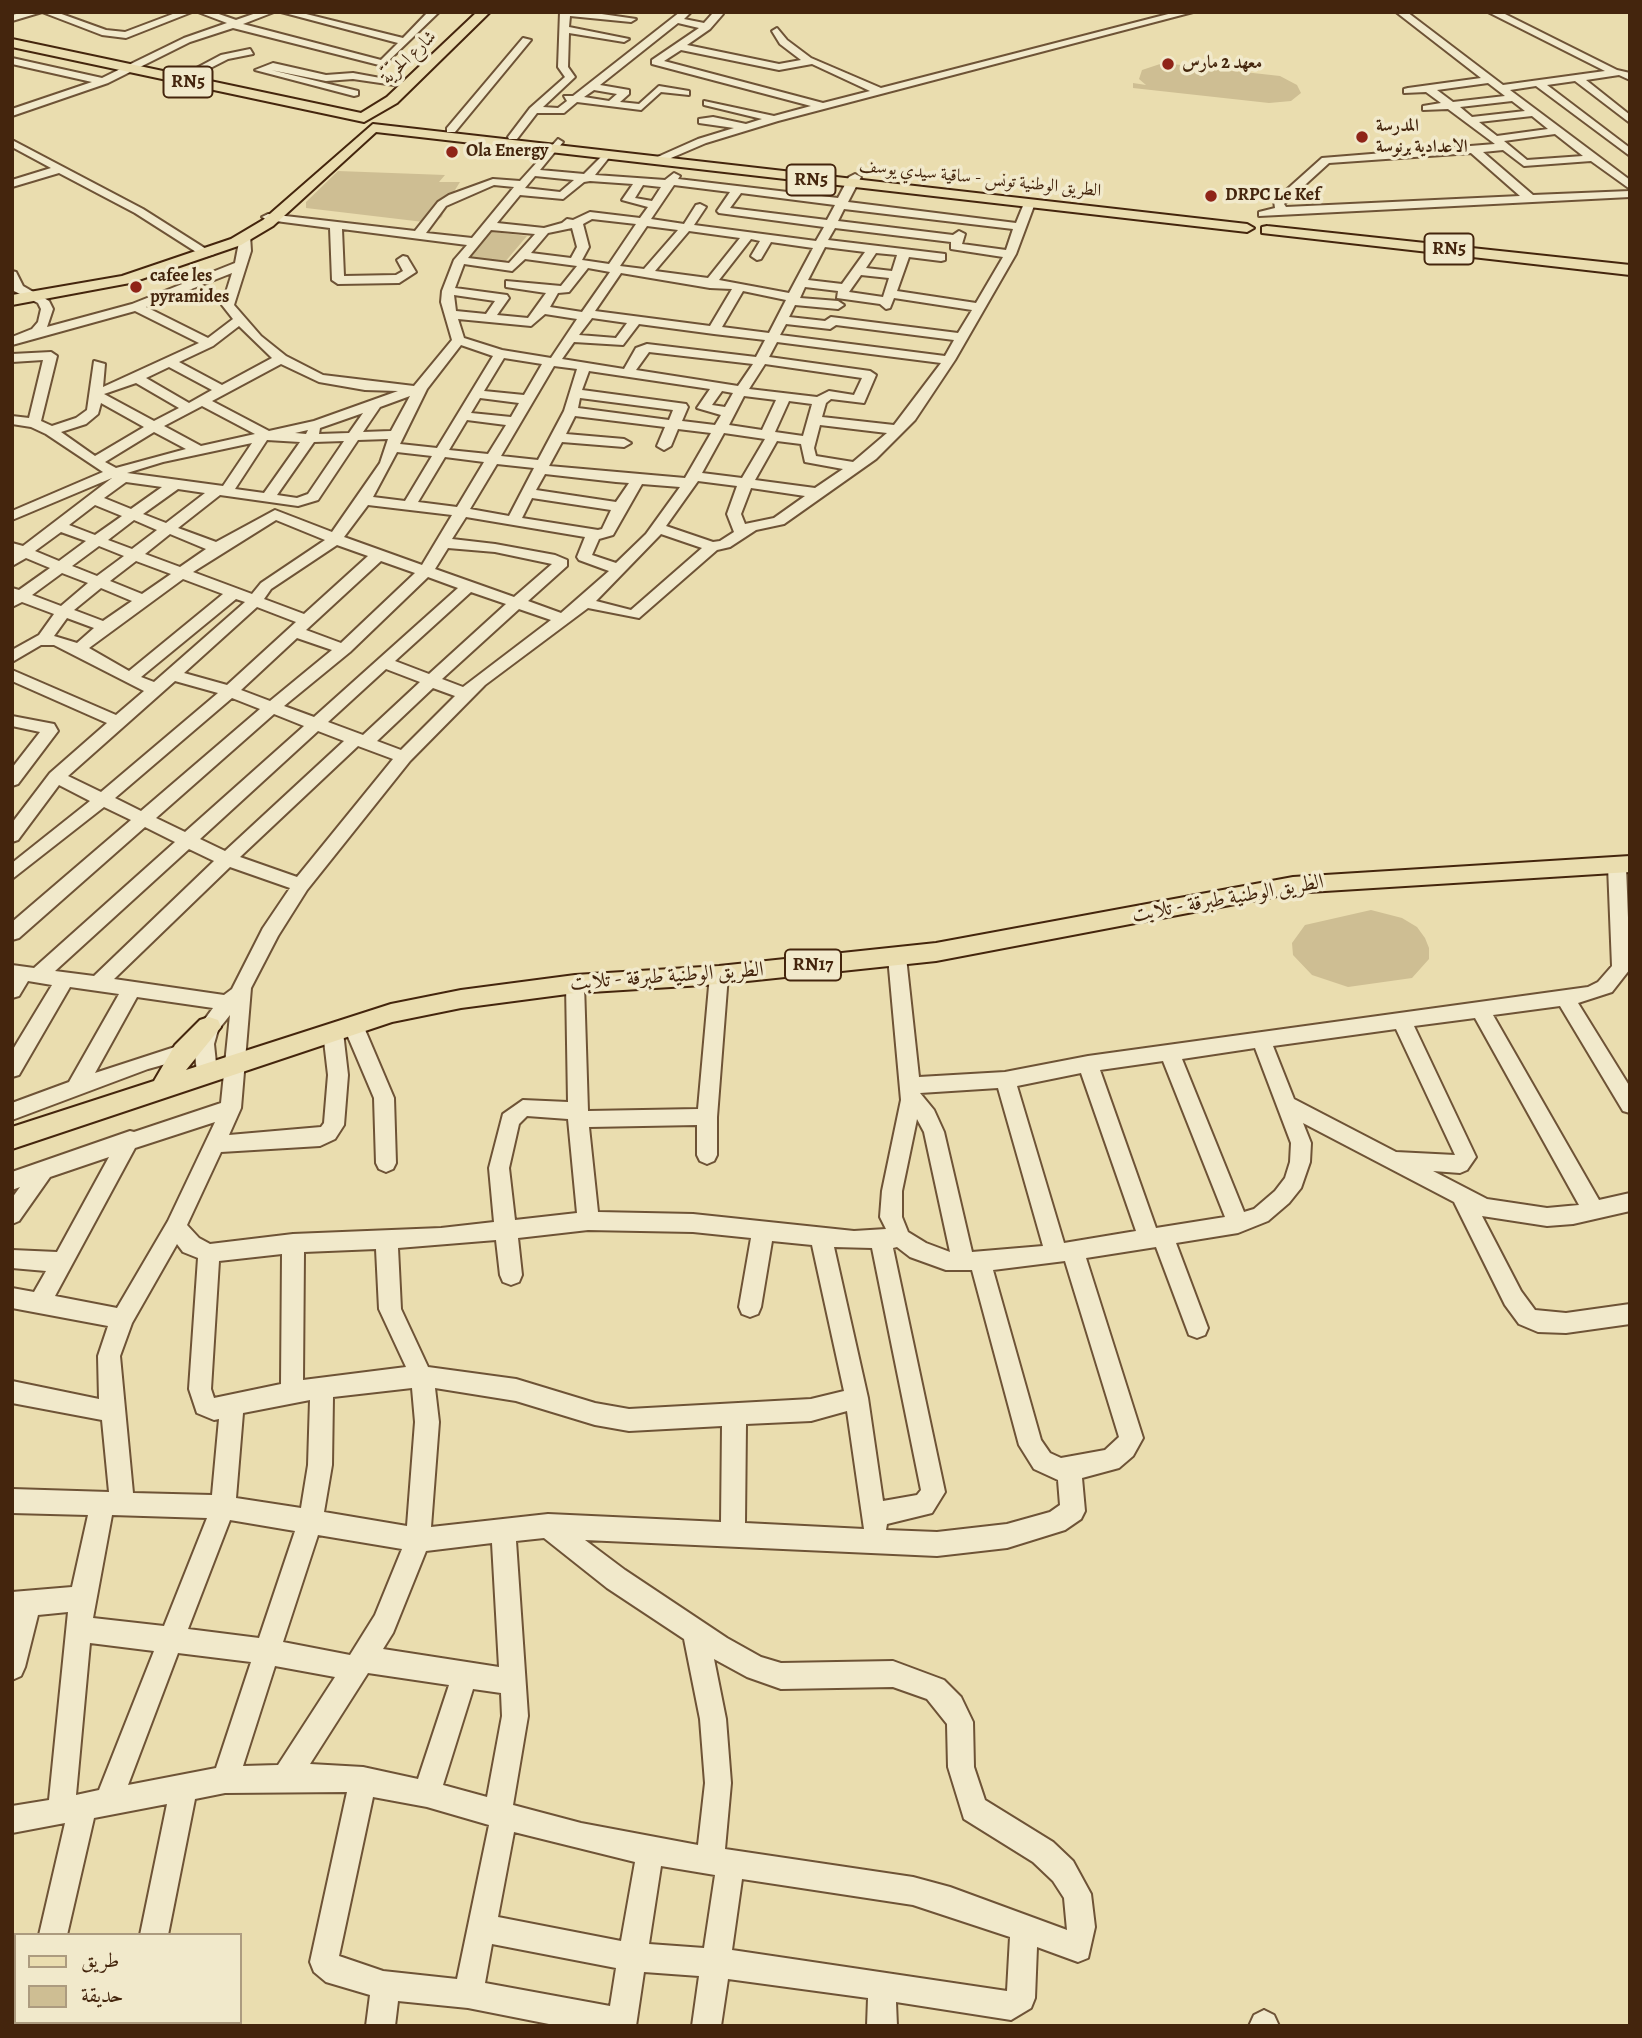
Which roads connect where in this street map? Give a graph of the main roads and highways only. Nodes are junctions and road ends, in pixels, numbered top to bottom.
1 (480, 13) edge
2 (12, 43) edge
3 (12, 49) edge
4 (125, 72) junction
5 (370, 123) junction
6 (556, 146) junction
7 (663, 158) junction
8 (853, 181) junction
9 (271, 217) junction
10 (1273, 217) junction
11 (1246, 221) junction
12 (206, 253) junction
13 (1630, 262) edge
14 (1630, 270) edge
15 (12, 298) edge
16 (1623, 865) edge
17 (209, 1027) road end
18 (163, 1088) junction
19 (12, 1138) edge

1 - 5 main road, شارع الحرّيّة
2 - 4 main road, الطريق الوطنية تونس - ساقية سيدي يوسف / RN5
3 - 4 main road, الطريق الوطنية تونس - ساقية سيدي يوسف / RN5
4 - 5 main road, الطريق الوطنية تونس - ساقية سيدي يوسف / RN5
4 - 5 main road, الطريق الوطنية تونس - ساقية سيدي يوسف / RN5
5 - 6 main road, الطريق الوطنية تونس - ساقية سيدي يوسف / RN5
5 - 6 main road, الطريق الوطنية تونس - ساقية سيدي يوسف / RN5
5 - 9 main road
6 - 7 main road, الطريق الوطنية تونس - ساقية سيدي يوسف / RN5
6 - 7 main road, الطريق الوطنية تونس - ساقية سيدي يوسف / RN5
7 - 8 main road, الطريق الوطنية تونس - ساقية سيدي يوسف / RN5
8 - 11 main road, الطريق الوطنية تونس - ساقية سيدي يوسف / RN5
8 - 11 main road, الطريق الوطنية تونس - ساقية سيدي يوسف / RN5
9 - 12 main road
9 - 12 main road
10 - 11 main road, RN5
10 - 13 main road, RN5
10 - 14 main road, RN5
12 - 15 main road
16 - 18 main road, الطريق الوطنية طبرقة - تلابت / RN17
17 - 18 main road
18 - 19 main road, الطريق الوطنية طبرقة - تلابت / RN17

